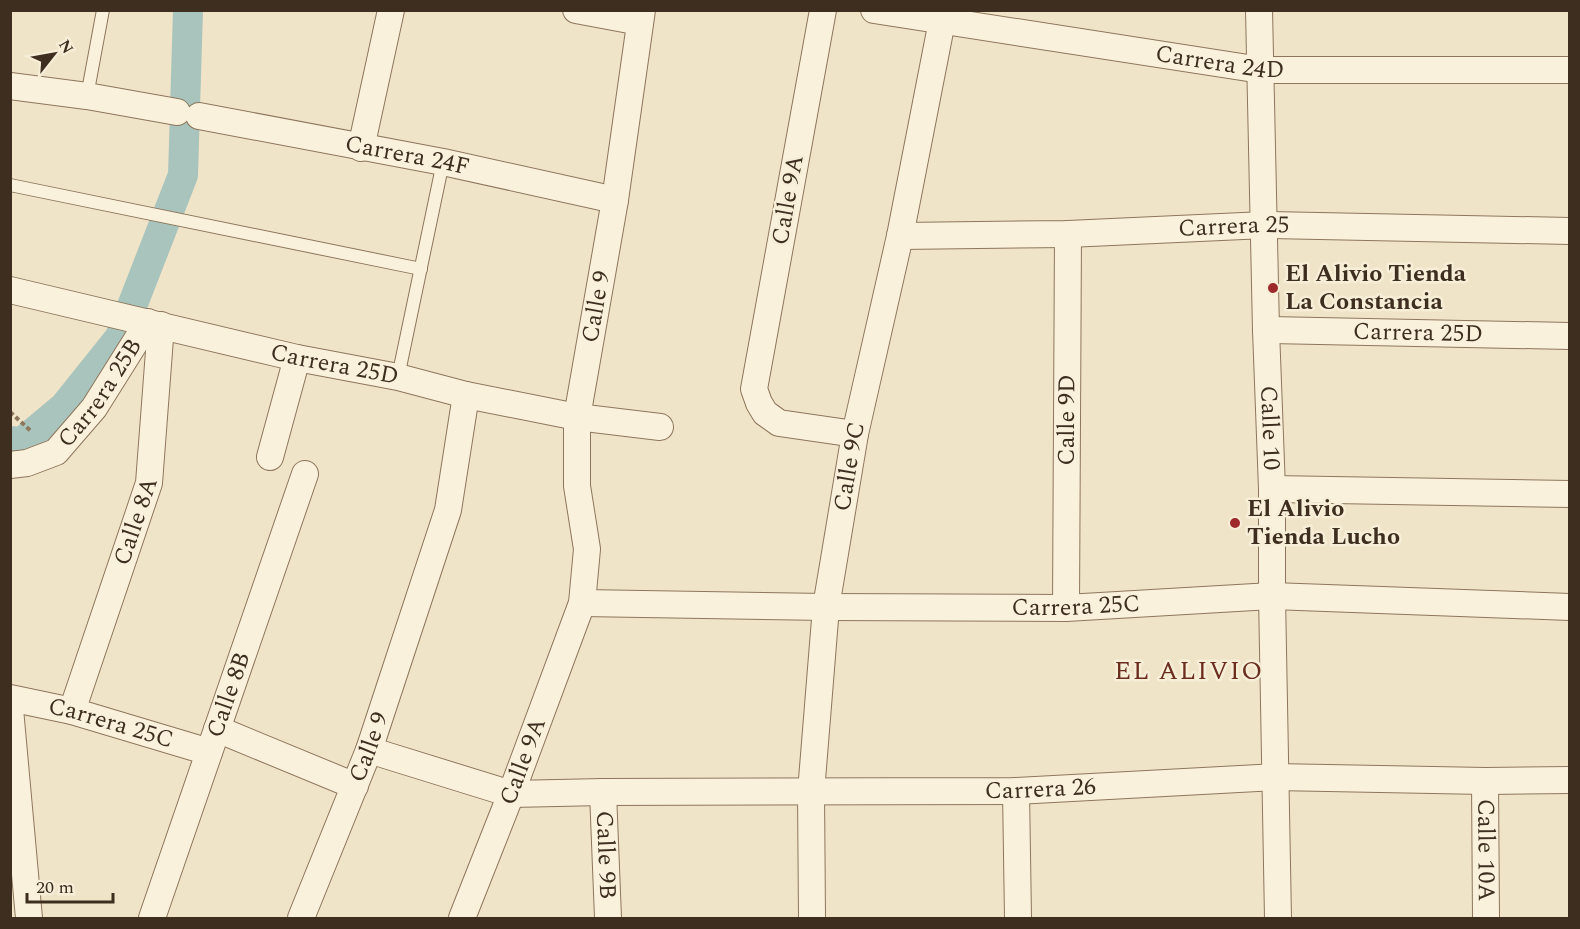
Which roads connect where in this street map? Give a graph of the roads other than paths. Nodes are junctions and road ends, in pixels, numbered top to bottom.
1 (103, 10) edge
2 (391, 10) edge
3 (576, 10) edge
4 (823, 10) edge
5 (874, 10) edge
6 (1259, 10) edge
7 (641, 16) edge
8 (942, 21) junction
9 (1261, 70) junction
10 (1569, 70) edge
11 (10, 86) edge
12 (87, 96) junction
13 (362, 148) junction
14 (443, 162) junction
15 (10, 185) edge
16 (615, 200) junction
17 (1264, 225) junction
18 (1569, 231) edge
19 (1068, 234) junction
20 (900, 236) junction
21 (421, 269) junction
22 (10, 290) edge
23 (140, 320) junction
24 (1266, 330) junction
25 (1569, 336) edge
26 (297, 358) junction
27 (398, 377) junction
28 (466, 395) junction
29 (578, 417) junction
30 (660, 428) dead end
31 (855, 434) junction
32 (270, 457) dead end
33 (10, 465) edge
34 (305, 474) dead end
35 (1272, 489) junction
36 (1569, 494) edge
37 (1272, 596) junction
38 (582, 603) junction
39 (1569, 607) edge
40 (826, 608) junction
41 (1066, 608) junction
42 (10, 698) edge
43 (10, 709) edge
44 (72, 711) junction
45 (213, 740) junction
46 (369, 750) junction
47 (1275, 777) junction
48 (1569, 780) edge
49 (1485, 781) junction
50 (355, 786) junction
51 (1016, 791) junction
52 (603, 792) junction
53 (811, 792) junction
54 (511, 794) junction
55 (29, 918) edge
56 (152, 918) edge
57 (301, 918) edge
58 (462, 918) edge
59 (608, 918) edge
60 (812, 918) edge
61 (1018, 918) edge
62 (1278, 918) edge
63 (1486, 918) edge

1 - 12 lane
2 - 13 street
3 - 7 street
4 - 31 street, Calle 9A
5 - 8 street, Carrera 24D
6 - 9 street, Calle 10
7 - 16 street, Calle 9
8 - 9 street, Carrera 24D
8 - 20 street, Calle 9C
9 - 10 street, Carrera 24D
9 - 17 street, Calle 10
11 - 12 street, Carrera 24F
12 - 13 street, Carrera 24F
13 - 14 street, Carrera 24F
14 - 16 street, Carrera 24F
14 - 21 lane
15 - 21 lane
16 - 29 street, Calle 9
17 - 18 street, Carrera 25
17 - 19 street, Carrera 25
17 - 24 street, Calle 10
19 - 20 street, Carrera 25
19 - 41 street, Calle 9D
20 - 31 street, Calle 9C
21 - 27 lane
22 - 23 street, Carrera 25D
23 - 26 street, Carrera 25D
23 - 33 street, Carrera 25B
23 - 44 street, Calle 8A
24 - 25 street, Carrera 25D
24 - 35 street, Calle 10
26 - 27 street, Carrera 25D
26 - 32 street
27 - 28 street, Carrera 25D
28 - 29 street, Carrera 25D
28 - 46 street, Calle 9
29 - 30 street, Carrera 25D
29 - 38 street, Calle 9
31 - 40 street, Calle 9C
34 - 45 street, Calle 8B
35 - 36 street
35 - 37 street, Calle 10
37 - 39 street, Carrera 25C
37 - 41 street, Carrera 25C
37 - 47 street, Calle 10
38 - 40 street, Carrera 25C
38 - 54 street, Calle 9A
40 - 41 street, Carrera 25C
40 - 53 street, Calle 9C
42 - 44 street, Carrera 25C
43 - 55 street
44 - 45 street, Carrera 25C
45 - 50 street, Carrera 25C
45 - 56 street, Calle 8B
46 - 50 street, Calle 9
46 - 54 street
47 - 49 street, Carrera 26
47 - 51 street, Carrera 26
47 - 62 street, Calle 10
48 - 49 street, Carrera 26
49 - 63 street, Calle 10A
50 - 57 street, Calle 9
51 - 53 street, Carrera 26
51 - 61 street
52 - 53 street, Carrera 26
52 - 54 street, Carrera 26
52 - 59 street, Calle 9B
53 - 60 street, Calle 9C
54 - 58 street, Calle 9A

